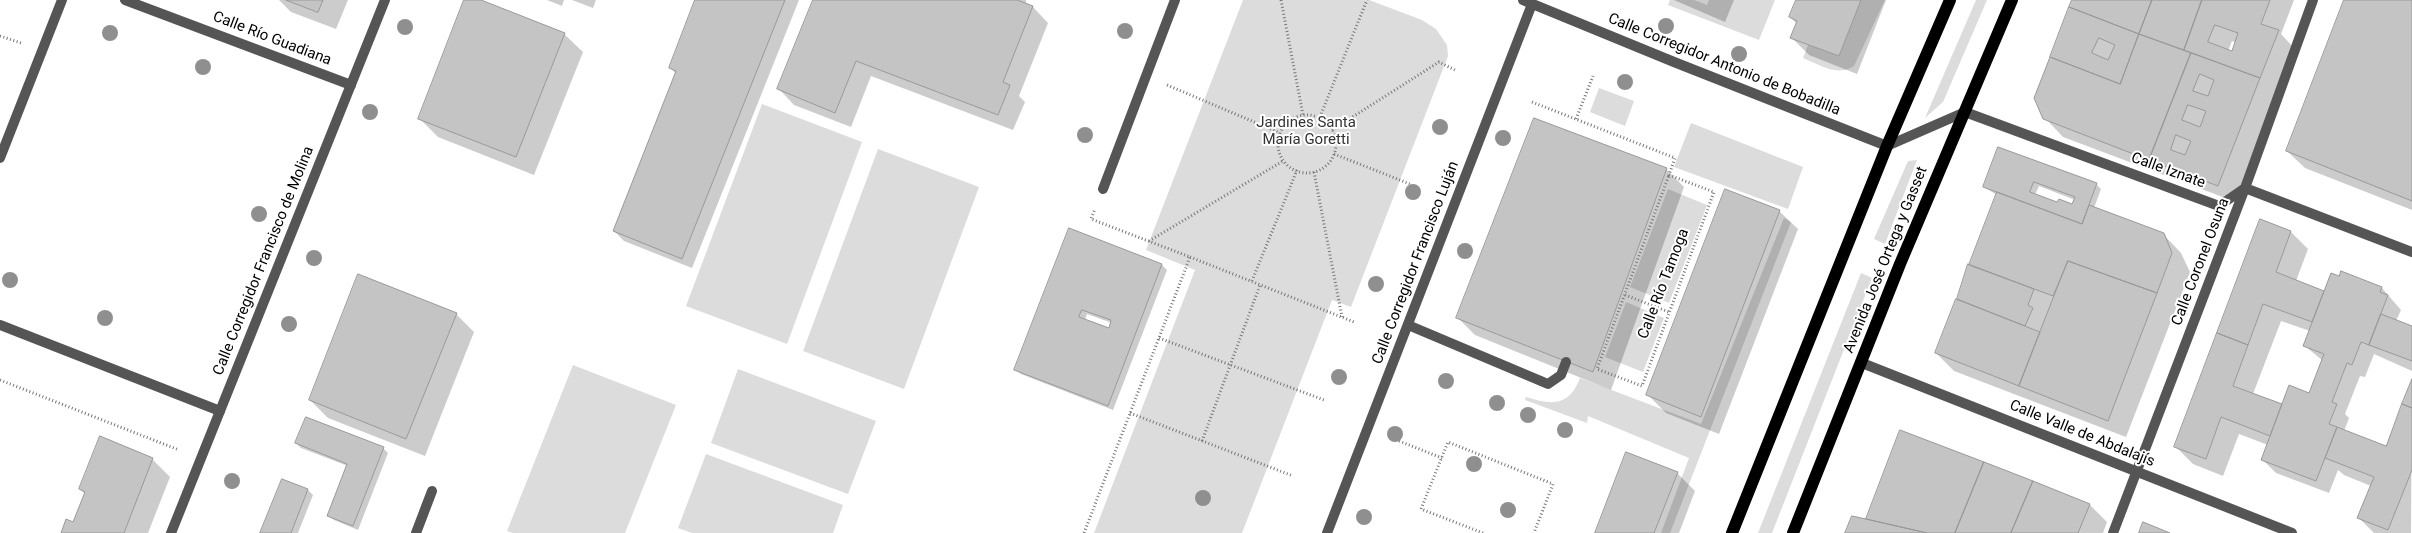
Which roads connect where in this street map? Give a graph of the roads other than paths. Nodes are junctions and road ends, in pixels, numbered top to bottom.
1 (62, 0) edge
2 (125, 0) edge
3 (385, 0) edge
4 (1174, 0) edge
5 (1950, 0) edge
6 (2012, 0) edge
7 (2313, 0) edge
8 (1528, 2) edge
9 (352, 85) junction
10 (1965, 112) junction
11 (1887, 146) junction
12 (0, 158) edge
13 (2245, 188) junction
14 (1103, 189) road end
15 (2412, 252) edge
16 (0, 325) edge
17 (1408, 325) junction
18 (1566, 362) dead end
19 (1862, 363) junction
20 (220, 411) junction
21 (2138, 472) junction
22 (432, 491) dead end
23 (171, 533) edge
24 (416, 533) edge
25 (1328, 533) edge
26 (1732, 533) edge
27 (1793, 533) edge
28 (2113, 533) edge
29 (2292, 533) edge

1 - 12 street
2 - 9 street, Calle Río Guadiana
3 - 9 street, Calle Corregidor Francisco de Molina
4 - 14 street
5 - 11 main road
6 - 10 main road, Avenida José Ortega y Gasset
7 - 13 street, Calle Coronel Osuna
8 - 11 street, Calle Corregidor Antonio de Bobadilla
8 - 17 street, Calle Corregidor Francisco Luján
9 - 20 street, Calle Corregidor Francisco de Molina
10 - 11 street
10 - 13 street, Calle Iznate
10 - 19 main road, Avenida José Ortega y Gasset
11 - 26 main road
13 - 15 street
13 - 21 street, Calle Coronel Osuna
16 - 20 street
17 - 18 street
17 - 25 street, Calle Corregidor Francisco Luján
19 - 21 street, Calle Valle de Abdalajís
19 - 27 main road, Avenida José Ortega y Gasset
20 - 23 street, Calle Corregidor Francisco de Molina
21 - 28 street, Calle Coronel Osuna
21 - 29 street, Calle Valle de Abdalajís
22 - 24 street

